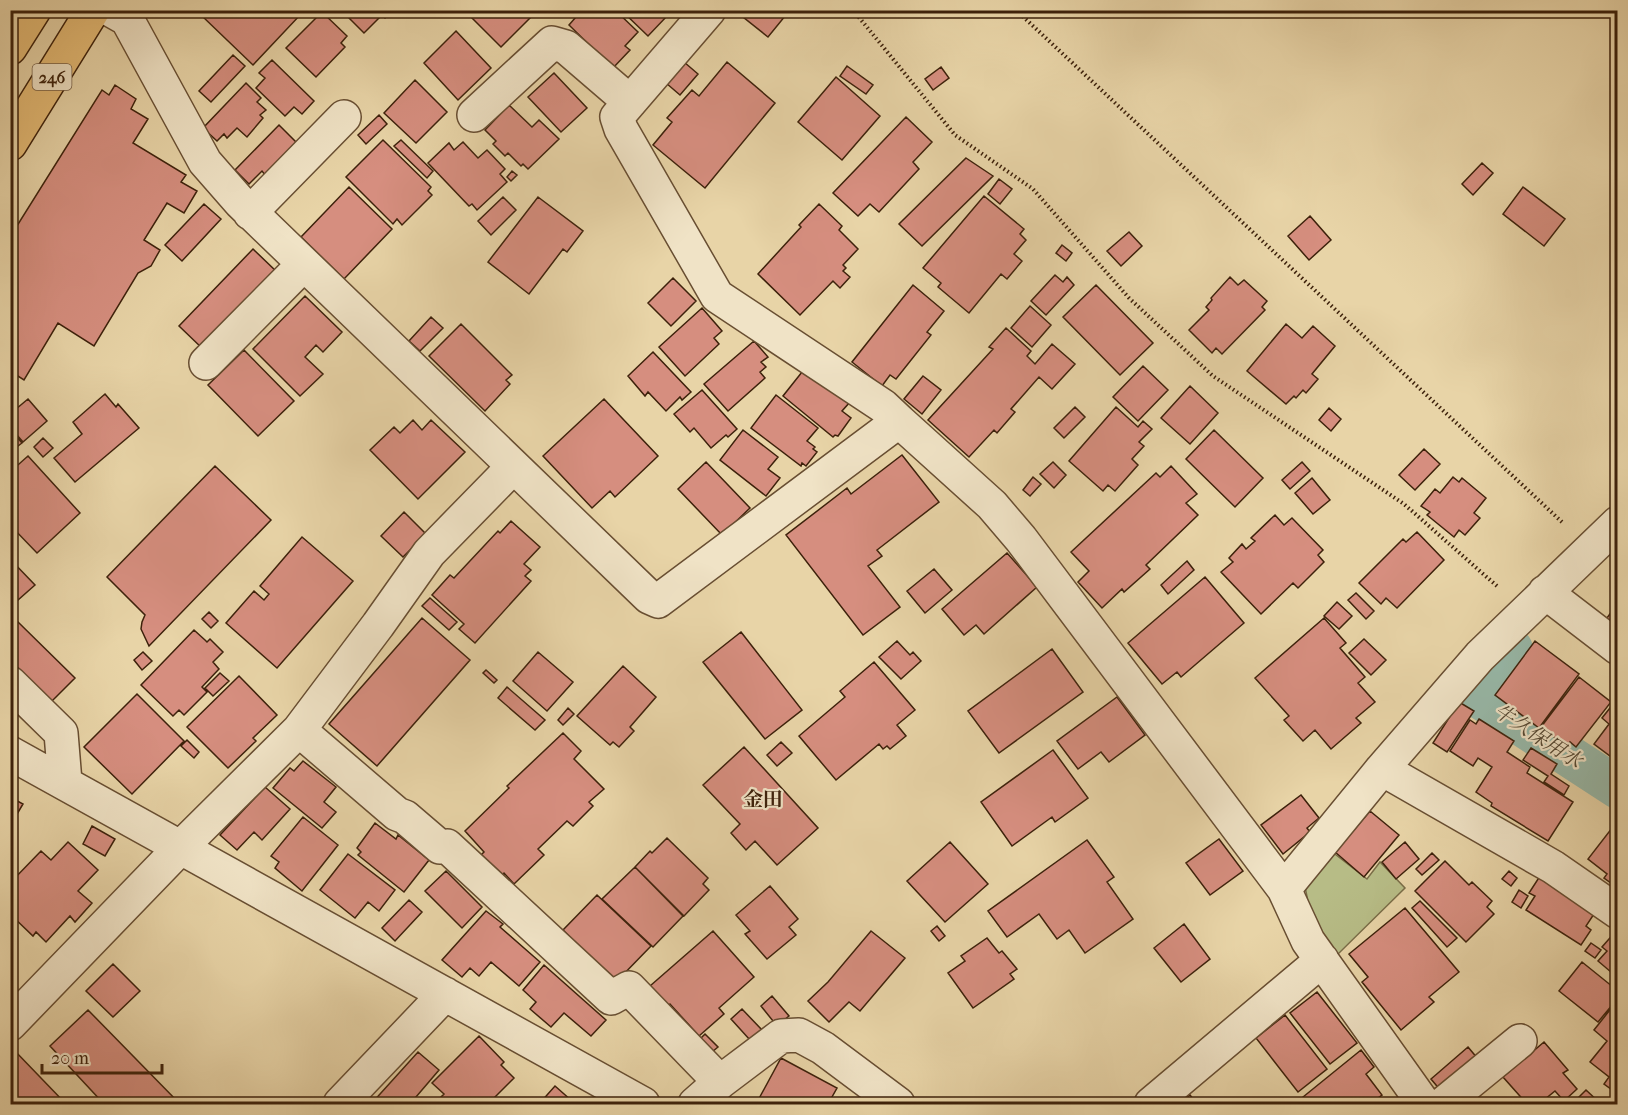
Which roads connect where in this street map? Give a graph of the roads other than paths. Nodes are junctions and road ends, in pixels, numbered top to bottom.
1 (34, 10) edge
2 (93, 10) edge
3 (709, 10) edge
4 (123, 13) edge
5 (10, 48) edge
6 (630, 102) junction
7 (474, 115) dead end
8 (344, 117) dead end
9 (10, 144) edge
10 (250, 213) junction
11 (304, 264) junction
12 (206, 363) dead end
13 (899, 421) junction
14 (513, 467) junction
15 (1617, 523) edge
16 (1535, 602) junction
17 (1617, 648) edge
18 (10, 682) edge
19 (299, 730) junction
20 (10, 753) edge
21 (1382, 769) junction
22 (65, 782) junction
23 (181, 847) junction
24 (1284, 889) junction
25 (1617, 912) edge
26 (1322, 960) junction
27 (445, 994) junction
28 (10, 1024) edge
29 (1520, 1041) dead end
30 (720, 1082) junction
31 (340, 1104) edge
32 (643, 1104) edge
33 (695, 1104) edge
34 (898, 1104) edge
35 (1151, 1104) edge
36 (1424, 1104) edge
37 (1443, 1104) edge

1 - 5 highway
2 - 9 highway, 246
3 - 6 street
4 - 10 street
6 - 7 street
6 - 13 street
8 - 10 street
10 - 11 street
11 - 12 street
11 - 14 street
13 - 14 street
13 - 24 street
14 - 19 street
15 - 16 street
16 - 17 street
16 - 21 street
18 - 22 street
19 - 23 street
19 - 30 street
20 - 22 street
21 - 24 street
21 - 25 street
22 - 23 street
23 - 27 street
23 - 28 street
24 - 26 street
26 - 35 street
26 - 36 street
27 - 31 street
27 - 32 street
29 - 37 street
30 - 33 street
30 - 34 street

